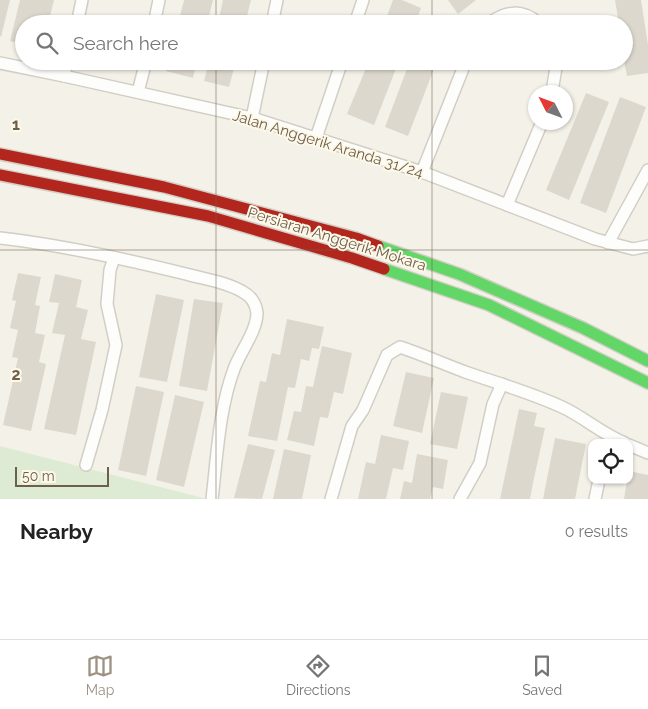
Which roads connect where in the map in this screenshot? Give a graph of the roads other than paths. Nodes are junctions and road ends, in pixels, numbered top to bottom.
1 (82, 0) edge
2 (159, 0) edge
3 (277, 0) edge
4 (363, 0) edge
5 (79, 15) edge
6 (156, 15) edge
7 (274, 15) edge
8 (358, 15) edge
9 (500, 15) edge
10 (524, 15) edge
11 (0, 63) edge
12 (15, 66) edge
13 (34, 70) edge
14 (65, 70) edge
15 (144, 70) edge
16 (262, 70) edge
17 (339, 70) edge
18 (462, 70) edge
19 (556, 70) edge
20 (64, 76) junction
21 (553, 85) edge
22 (138, 92) junction
23 (252, 118) junction
24 (539, 130) edge
25 (316, 138) junction
26 (0, 154) edge
27 (648, 170) edge
28 (422, 172) junction
29 (0, 175) edge
30 (507, 205) junction
31 (0, 238) edge
32 (608, 243) junction
33 (648, 246) edge
34 (114, 258) junction
35 (648, 361) edge
36 (648, 383) edge
37 (502, 384) junction
38 (609, 439) edge
39 (633, 446) edge
40 (648, 453) edge
41 (86, 464) dead end
42 (598, 484) edge
43 (212, 499) edge
44 (331, 499) edge
45 (460, 499) edge
46 (595, 499) edge

1 - 5 street
2 - 6 street
3 - 7 street
4 - 8 street
9 - 10 street
11 - 12 street, Jalan Anggerik Aranda 31/24
13 - 20 street, Jalan Anggerik Aranda 31/24
14 - 20 street
15 - 22 street
16 - 23 street
17 - 25 street
18 - 28 street
19 - 21 street
20 - 22 street, Jalan Anggerik Aranda 31/24
22 - 23 street, Jalan Anggerik Aranda 31/24
23 - 25 street, Jalan Anggerik Aranda 31/24
24 - 30 street
25 - 28 street, Jalan Anggerik Aranda 31/24
26 - 35 main road, Persiaran Anggerik Mokara
27 - 32 street
28 - 30 street, Jalan Anggerik Aranda 31/24
29 - 36 main road, Persiaran Anggerik Mokara
30 - 32 street, Jalan Anggerik Aranda 31/24
31 - 34 street
32 - 33 street, Jalan Anggerik Aranda 31/24
34 - 41 street
34 - 43 street
37 - 38 street
37 - 44 street
37 - 45 street
39 - 40 street
42 - 46 street

